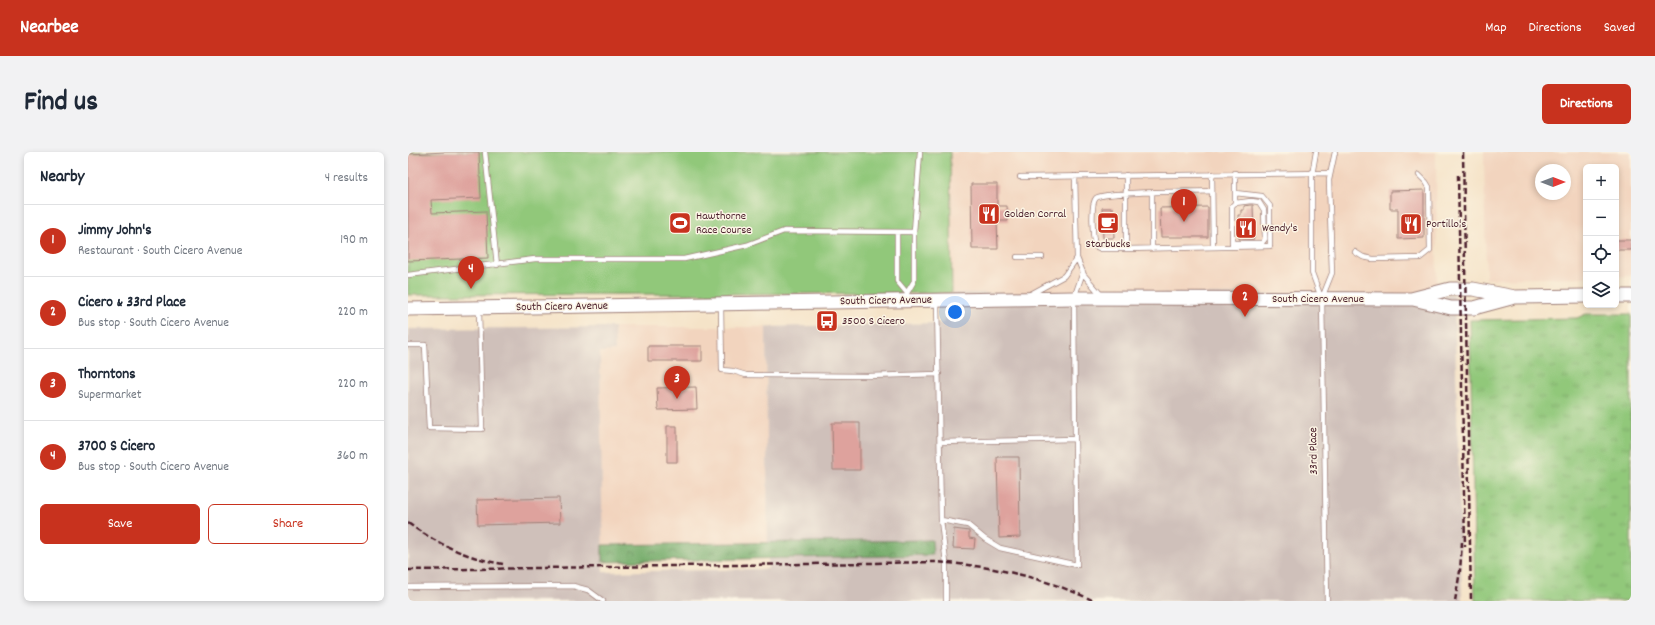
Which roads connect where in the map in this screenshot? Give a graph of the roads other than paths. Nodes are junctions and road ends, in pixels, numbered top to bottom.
1 (485, 152) edge
2 (920, 152) edge
3 (1316, 152) edge
4 (1335, 152) edge
5 (1312, 172) junction
6 (1235, 173) junction
7 (1330, 173) junction
8 (1212, 174) junction
9 (1126, 175) junction
10 (1419, 175) dead end
11 (1075, 176) junction
12 (1020, 177) dead end
13 (1212, 191) junction
14 (1152, 193) junction
15 (1235, 193) junction
16 (1126, 194) junction
17 (1235, 203) junction
18 (897, 232) junction
19 (914, 232) junction
20 (1213, 247) junction
21 (1126, 249) junction
22 (1152, 249) junction
23 (1355, 252) dead end
24 (1042, 257) dead end
25 (1017, 258) dead end
26 (1077, 258) junction
27 (497, 265) junction
28 (1083, 272) junction
29 (408, 275) edge
30 (1583, 296) edge
31 (1619, 296) edge
32 (1631, 296) edge
33 (907, 297) junction
34 (1515, 297) junction
35 (1074, 298) junction
36 (1021, 299) junction
37 (1105, 299) junction
38 (1411, 299) junction
39 (937, 300) junction
40 (1322, 300) junction
41 (721, 305) junction
42 (479, 308) junction
43 (408, 309) edge
44 (408, 345) edge
45 (939, 374) junction
46 (1076, 440) junction
47 (941, 442) junction
48 (941, 520) junction
49 (408, 587) edge
50 (603, 601) edge
51 (946, 601) edge
52 (1327, 601) edge

1 - 27 lane
2 - 19 lane
3 - 5 lane, 33rd Place
4 - 7 lane, 33rd Place
5 - 6 lane
5 - 7 lane
5 - 40 lane, 33rd Place
6 - 8 lane
6 - 15 lane
7 - 40 lane, 33rd Place
8 - 9 lane
8 - 13 lane
9 - 11 lane
9 - 16 lane
10 - 23 lane
11 - 12 lane
11 - 26 lane
13 - 14 lane
13 - 20 lane
14 - 16 lane
14 - 22 lane
15 - 17 lane
15 - 20 lane
16 - 21 lane
16 - 21 lane
17 - 17 lane
18 - 19 lane
18 - 27 lane
18 - 33 lane
19 - 33 lane
20 - 22 lane
21 - 22 lane
24 - 25 lane
26 - 28 lane
26 - 36 lane
27 - 29 lane
28 - 35 lane
28 - 37 lane
30 - 34 main road, South Cicero Avenue
31 - 32 main road
33 - 39 main road, South Cicero Avenue
33 - 41 main road, South Cicero Avenue
34 - 38 main road, South Cicero Avenue
34 - 38 main road, South Cicero Avenue
35 - 36 main road, South Cicero Avenue
35 - 37 main road, South Cicero Avenue
35 - 46 lane
36 - 39 main road, South Cicero Avenue
37 - 40 main road, South Cicero Avenue
38 - 40 main road, South Cicero Avenue
39 - 45 lane
40 - 52 lane, 33rd Place
41 - 42 main road, South Cicero Avenue
41 - 45 lane
42 - 43 main road, South Cicero Avenue
42 - 44 lane
45 - 47 lane
46 - 47 lane
46 - 48 lane
47 - 48 lane
48 - 51 lane
49 - 50 lane

